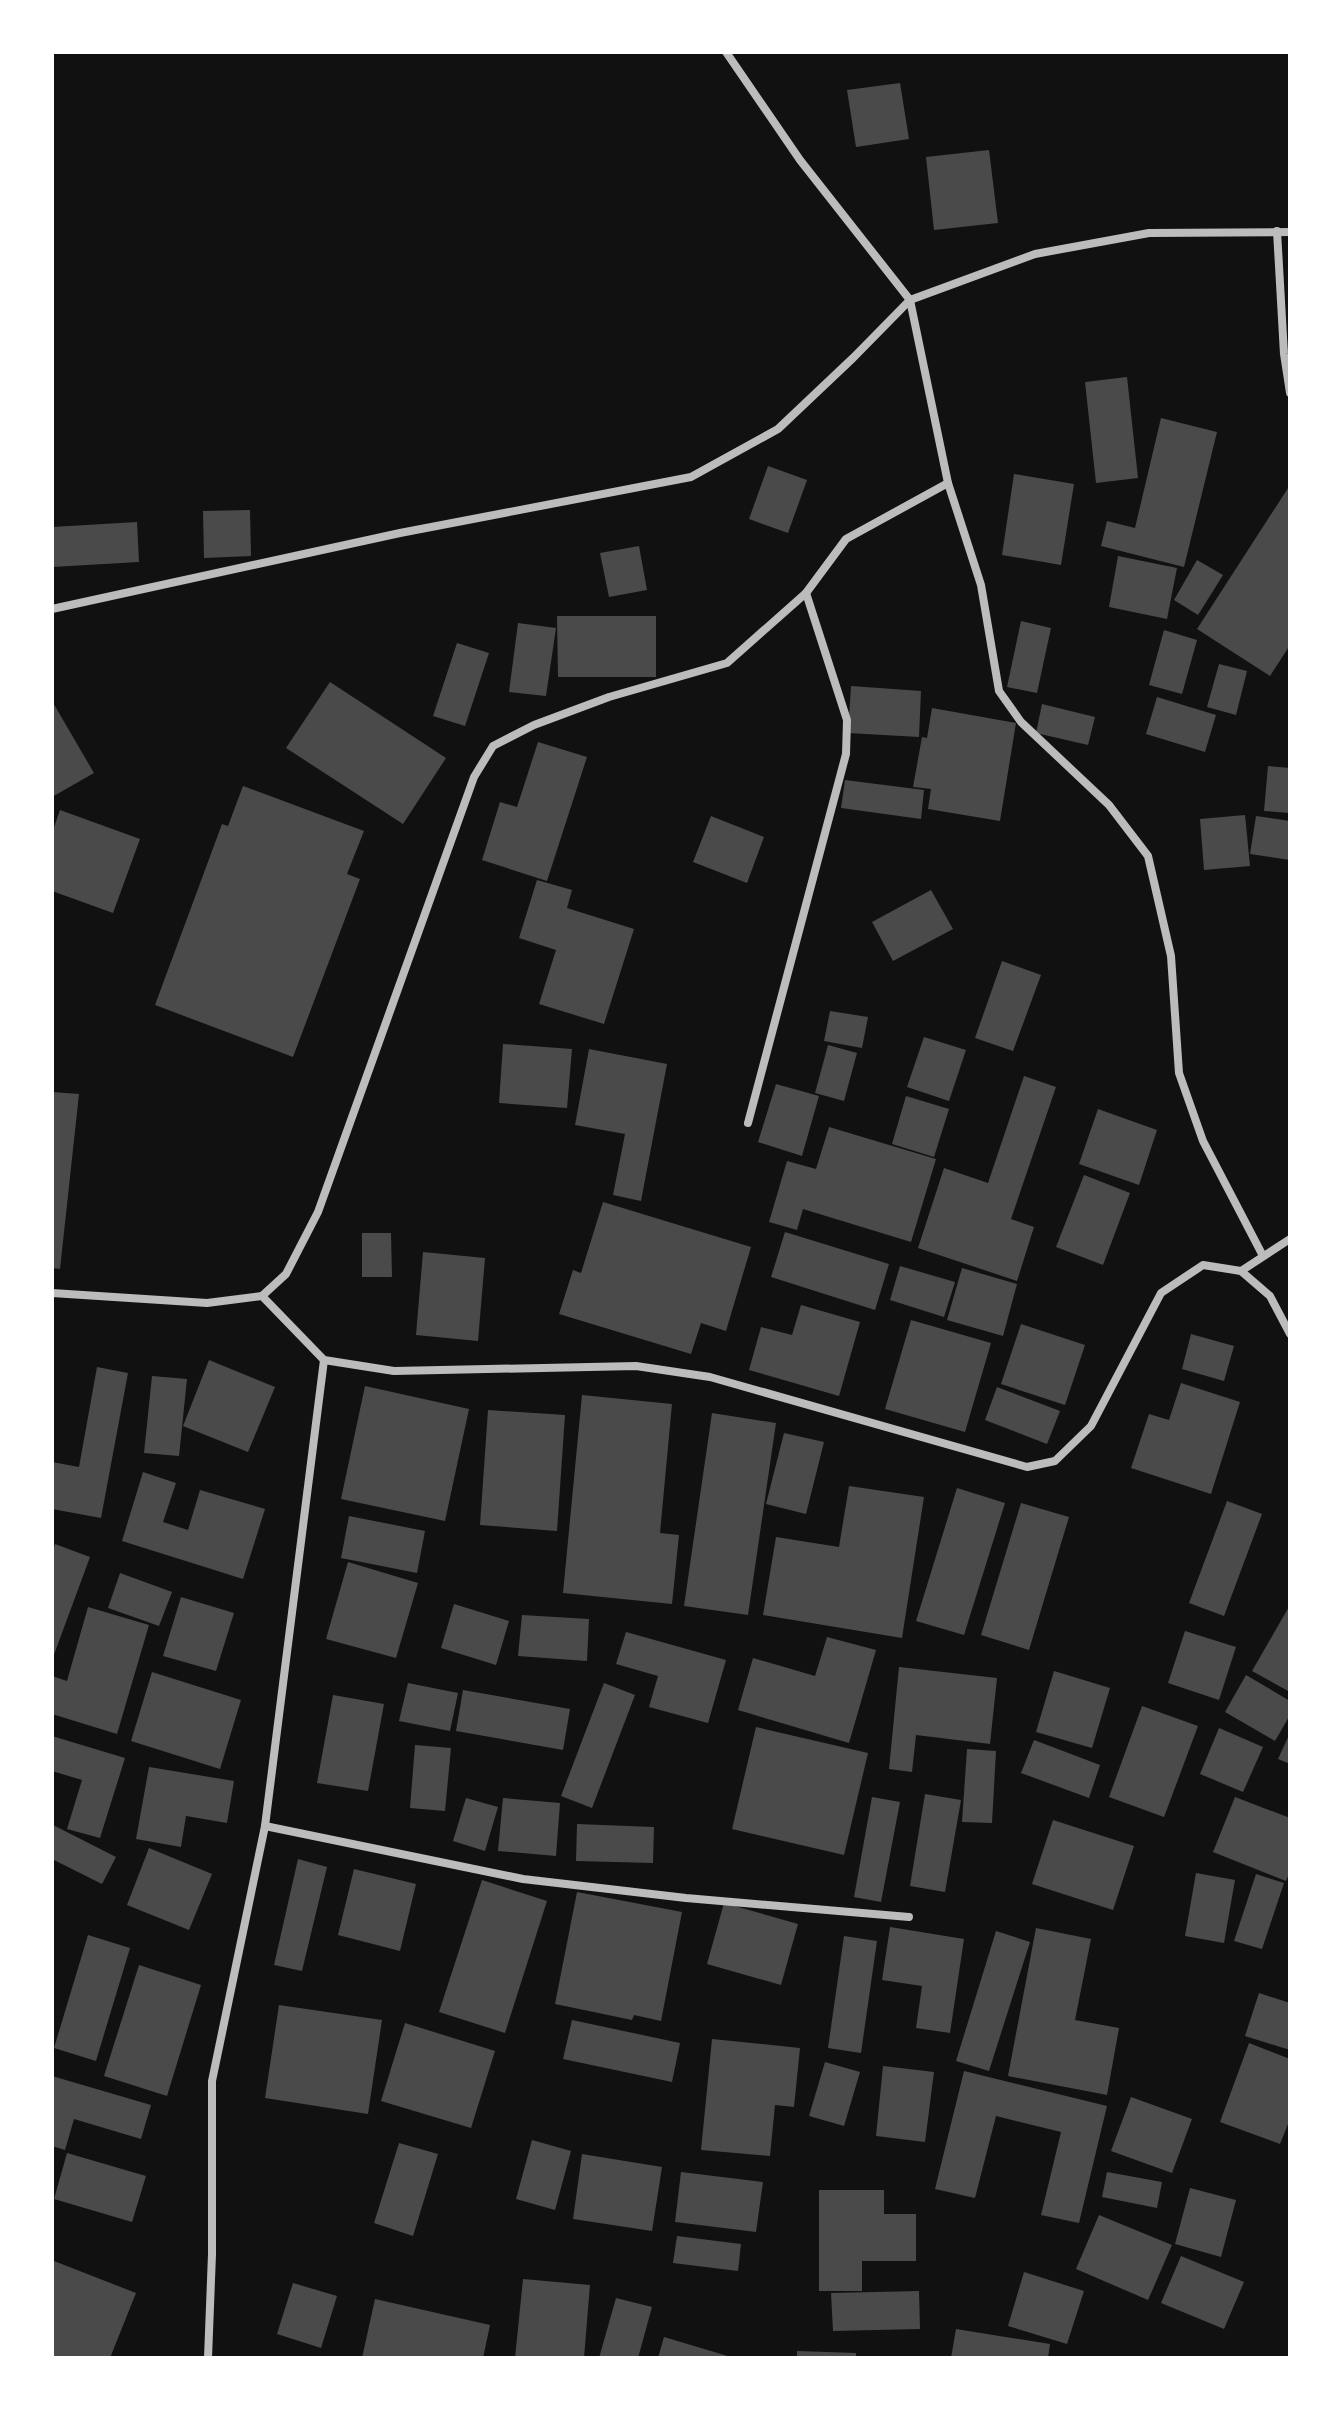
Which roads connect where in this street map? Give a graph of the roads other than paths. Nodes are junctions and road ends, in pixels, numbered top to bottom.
1 (726, 52) edge
2 (1277, 231) junction
3 (1290, 232) edge
4 (910, 300) junction
5 (1290, 393) edge
6 (948, 483) junction
7 (806, 593) junction
8 (52, 609) edge
9 (748, 1123) dead end
10 (1290, 1239) edge
11 (1263, 1256) junction
12 (1241, 1271) junction
13 (52, 1293) edge
14 (262, 1296) junction
15 (1290, 1334) edge
16 (324, 1360) junction
17 (265, 1826) junction
18 (909, 1917) dead end
19 (208, 2358) edge

1 - 4 street
2 - 3 street
2 - 4 street
2 - 5 street
4 - 6 street
4 - 8 street
6 - 7 street
6 - 11 street
7 - 9 street
7 - 14 street
10 - 11 street
11 - 12 street
12 - 15 street
12 - 16 street
13 - 14 street
14 - 16 street
16 - 17 street
17 - 18 street
17 - 19 street

